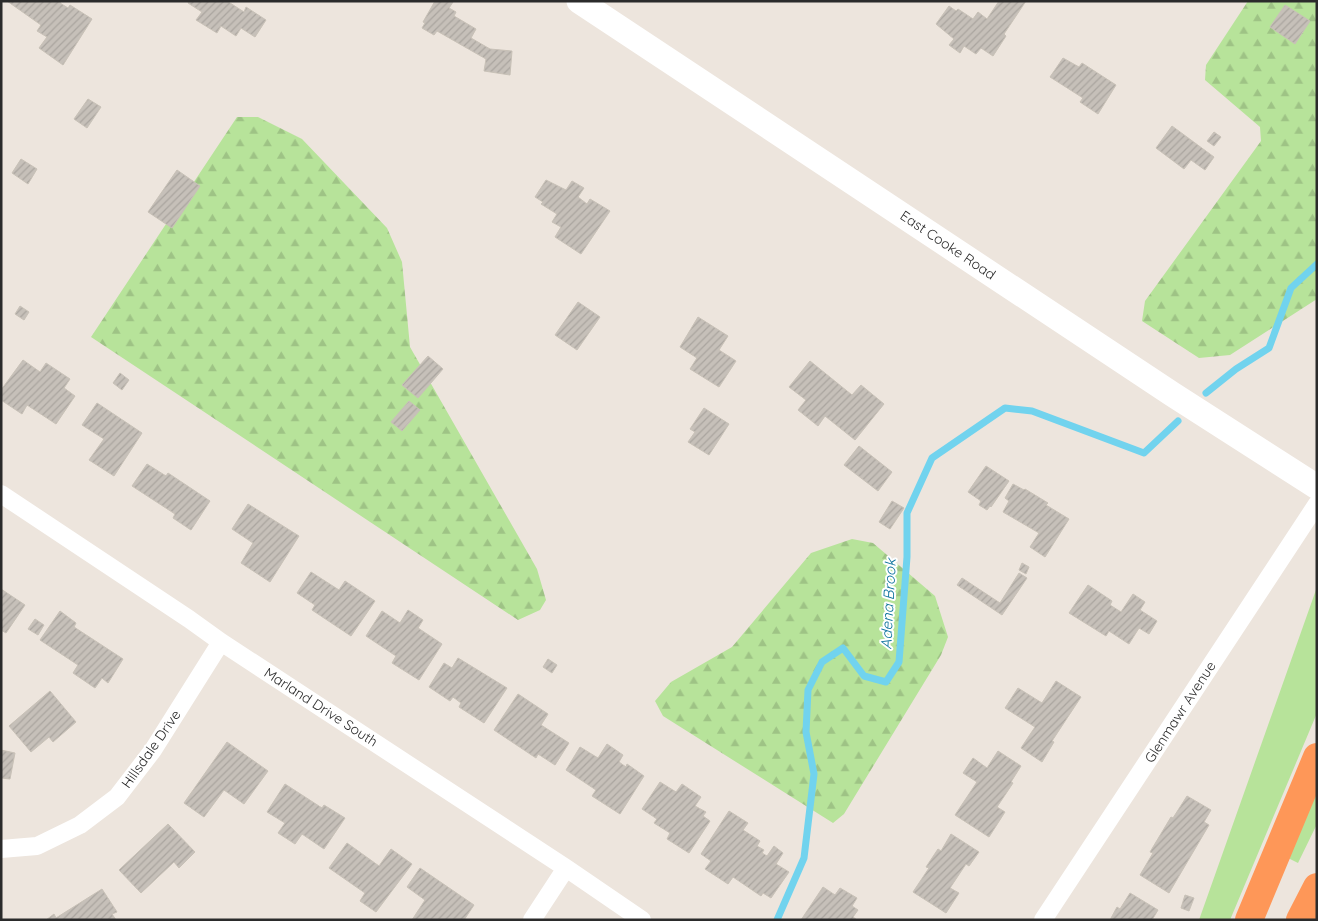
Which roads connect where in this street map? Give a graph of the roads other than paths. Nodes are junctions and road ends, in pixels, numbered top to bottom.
1 (579, 1) edge
2 (1317, 487) edge
3 (1, 494) edge
4 (1317, 504) edge
5 (221, 642) junction
6 (1317, 757) edge
7 (1, 849) edge
8 (566, 868) junction
9 (1317, 887) edge
10 (532, 920) edge
11 (642, 920) edge
12 (1043, 920) edge
13 (1248, 920) edge
14 (1300, 920) edge

1 - 2 main road, East Cooke Road
3 - 5 street, Marland Drive South
4 - 12 street, Glenmawr Avenue
5 - 7 street, Hillsdale Drive
5 - 8 street, Marland Drive South
6 - 13 highway
8 - 10 street
8 - 11 street, Marland Drive South
9 - 14 highway

